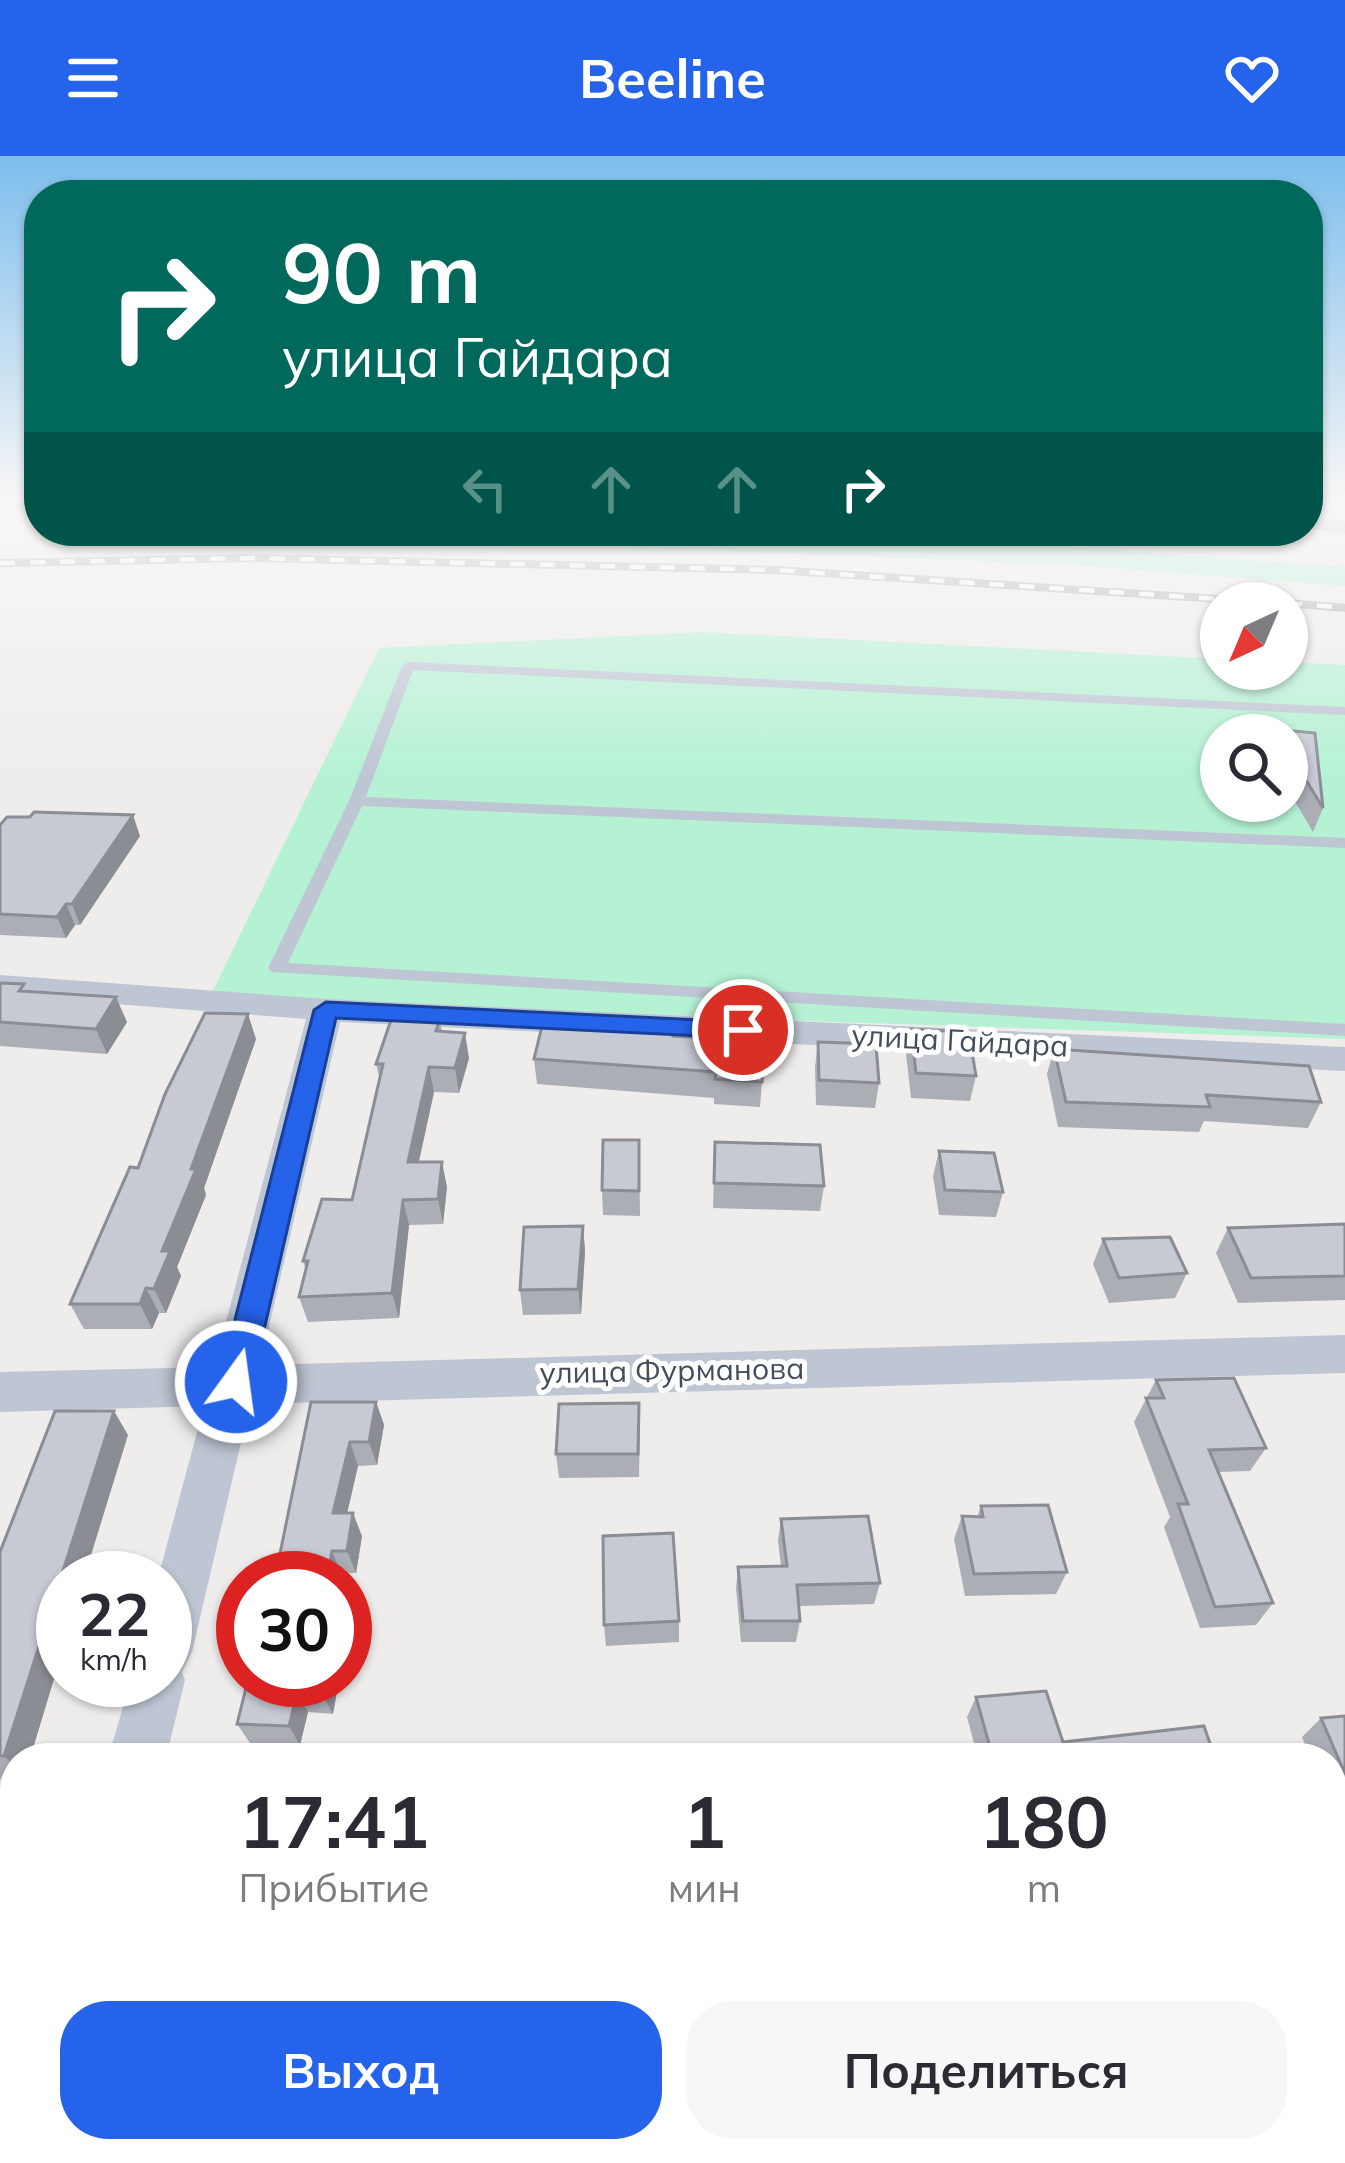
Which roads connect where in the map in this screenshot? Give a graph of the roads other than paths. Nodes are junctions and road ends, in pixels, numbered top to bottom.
1 (1345, 711) edge
2 (357, 801) junction
3 (1345, 843) edge
4 (0, 985) edge
5 (326, 1010) junction
6 (1345, 1030) edge
7 (1345, 1059) edge
8 (1345, 1354) edge
9 (236, 1382) junction
10 (0, 1392) edge
11 (192, 1551) edge
12 (151, 1707) edge
13 (141, 1743) edge

1 - 2 lane
2 - 3 lane
2 - 6 lane
4 - 5 street, улица Гайдара
5 - 7 street, улица Гайдара
5 - 9 street
8 - 9 street, улица Фурманова
9 - 10 street, улица Фурманова
9 - 11 street
12 - 13 street

